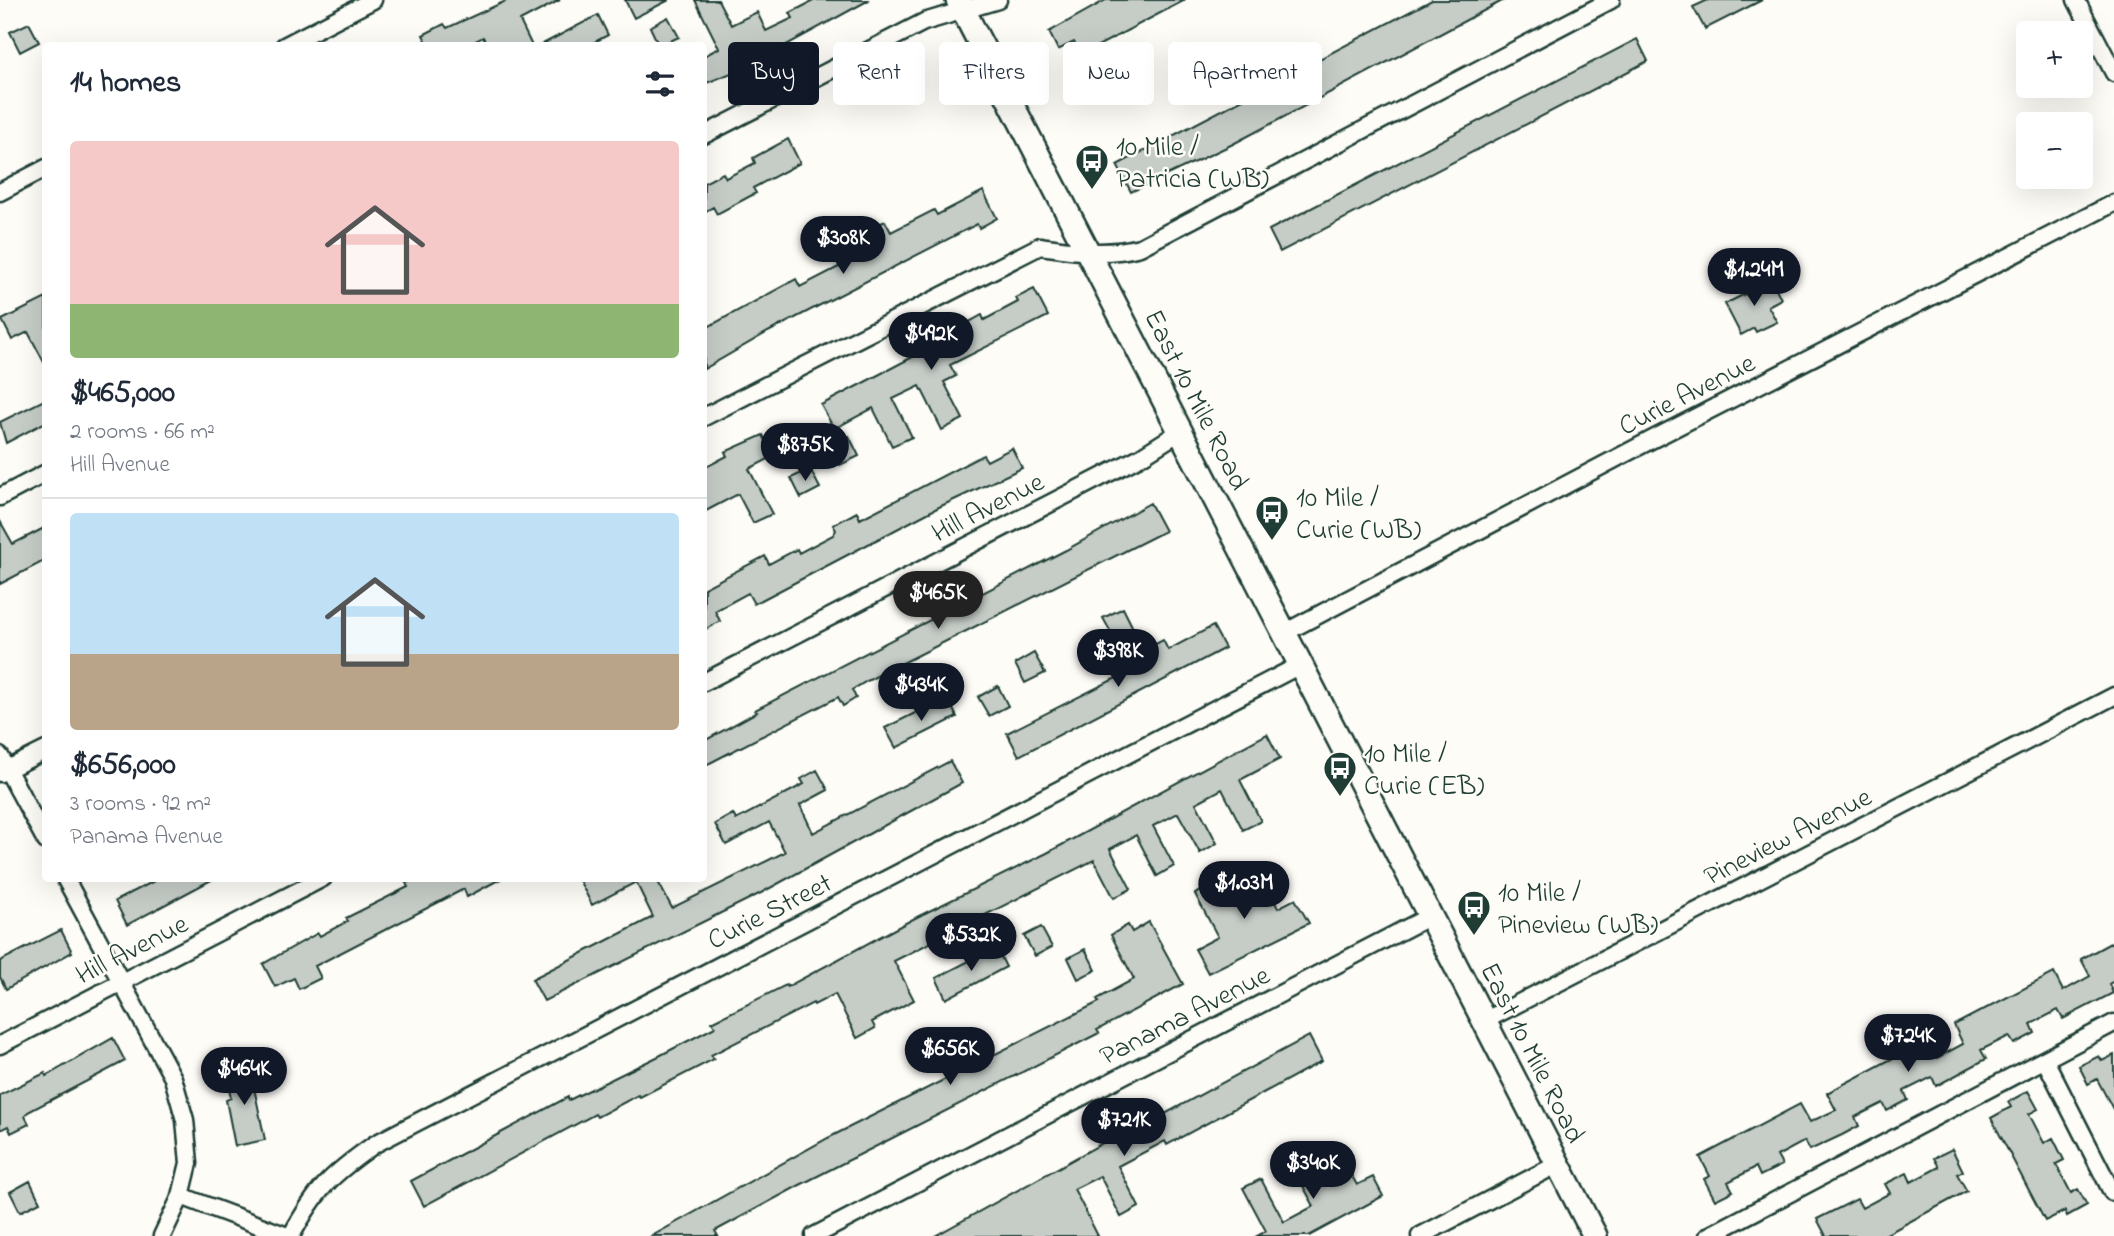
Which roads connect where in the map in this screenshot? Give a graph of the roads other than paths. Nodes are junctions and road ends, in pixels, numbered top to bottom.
1 (373, 0) edge
2 (998, 0) edge
3 (1611, 0) edge
4 (2076, 0) edge
5 (961, 5) edge
6 (292, 42) edge
7 (2114, 73) edge
8 (707, 133) edge
9 (42, 170) edge
10 (0, 192) edge
11 (2114, 203) edge
12 (1090, 254) junction
13 (707, 415) edge
14 (1181, 431) junction
15 (42, 475) edge
16 (0, 497) edge
17 (1284, 633) junction
18 (1300, 665) junction
19 (707, 680) edge
20 (2114, 696) edge
21 (42, 751) edge
22 (2, 766) edge
23 (42, 835) edge
24 (67, 882) edge
25 (315, 882) edge
26 (1430, 916) junction
27 (121, 983) junction
28 (1483, 1021) junction
29 (2114, 1023) edge
30 (0, 1045) edge
31 (2045, 1060) junction
32 (1558, 1164) junction
33 (2112, 1192) dead end
34 (181, 1196) junction
35 (162, 1236) edge
36 (289, 1236) edge
37 (814, 1236) edge
38 (1420, 1236) edge
39 (1595, 1236) edge
40 (1708, 1236) edge

1 - 6 street
2 - 5 street
3 - 12 street
4 - 7 street
5 - 8 street
5 - 12 main road, East 10 Mile Road
9 - 10 street
11 - 17 street, Curie Avenue
12 - 13 street
12 - 14 main road, East 10 Mile Road
14 - 17 main road, East 10 Mile Road
14 - 19 street, Hill Avenue
15 - 16 street
17 - 18 main road, East 10 Mile Road
18 - 26 main road, East 10 Mile Road
18 - 36 street, Curie Street
20 - 28 street, Pineview Avenue
21 - 22 street
22 - 23 street
24 - 27 street
25 - 27 street, Hill Avenue
26 - 28 main road, East 10 Mile Road
26 - 37 street, Panama Avenue
27 - 30 street, Hill Avenue
27 - 34 street
28 - 32 main road, East 10 Mile Road
29 - 31 street
31 - 33 street
31 - 40 street
32 - 38 street
32 - 39 main road, East 10 Mile Road
34 - 35 street
34 - 36 street, Curie Street

